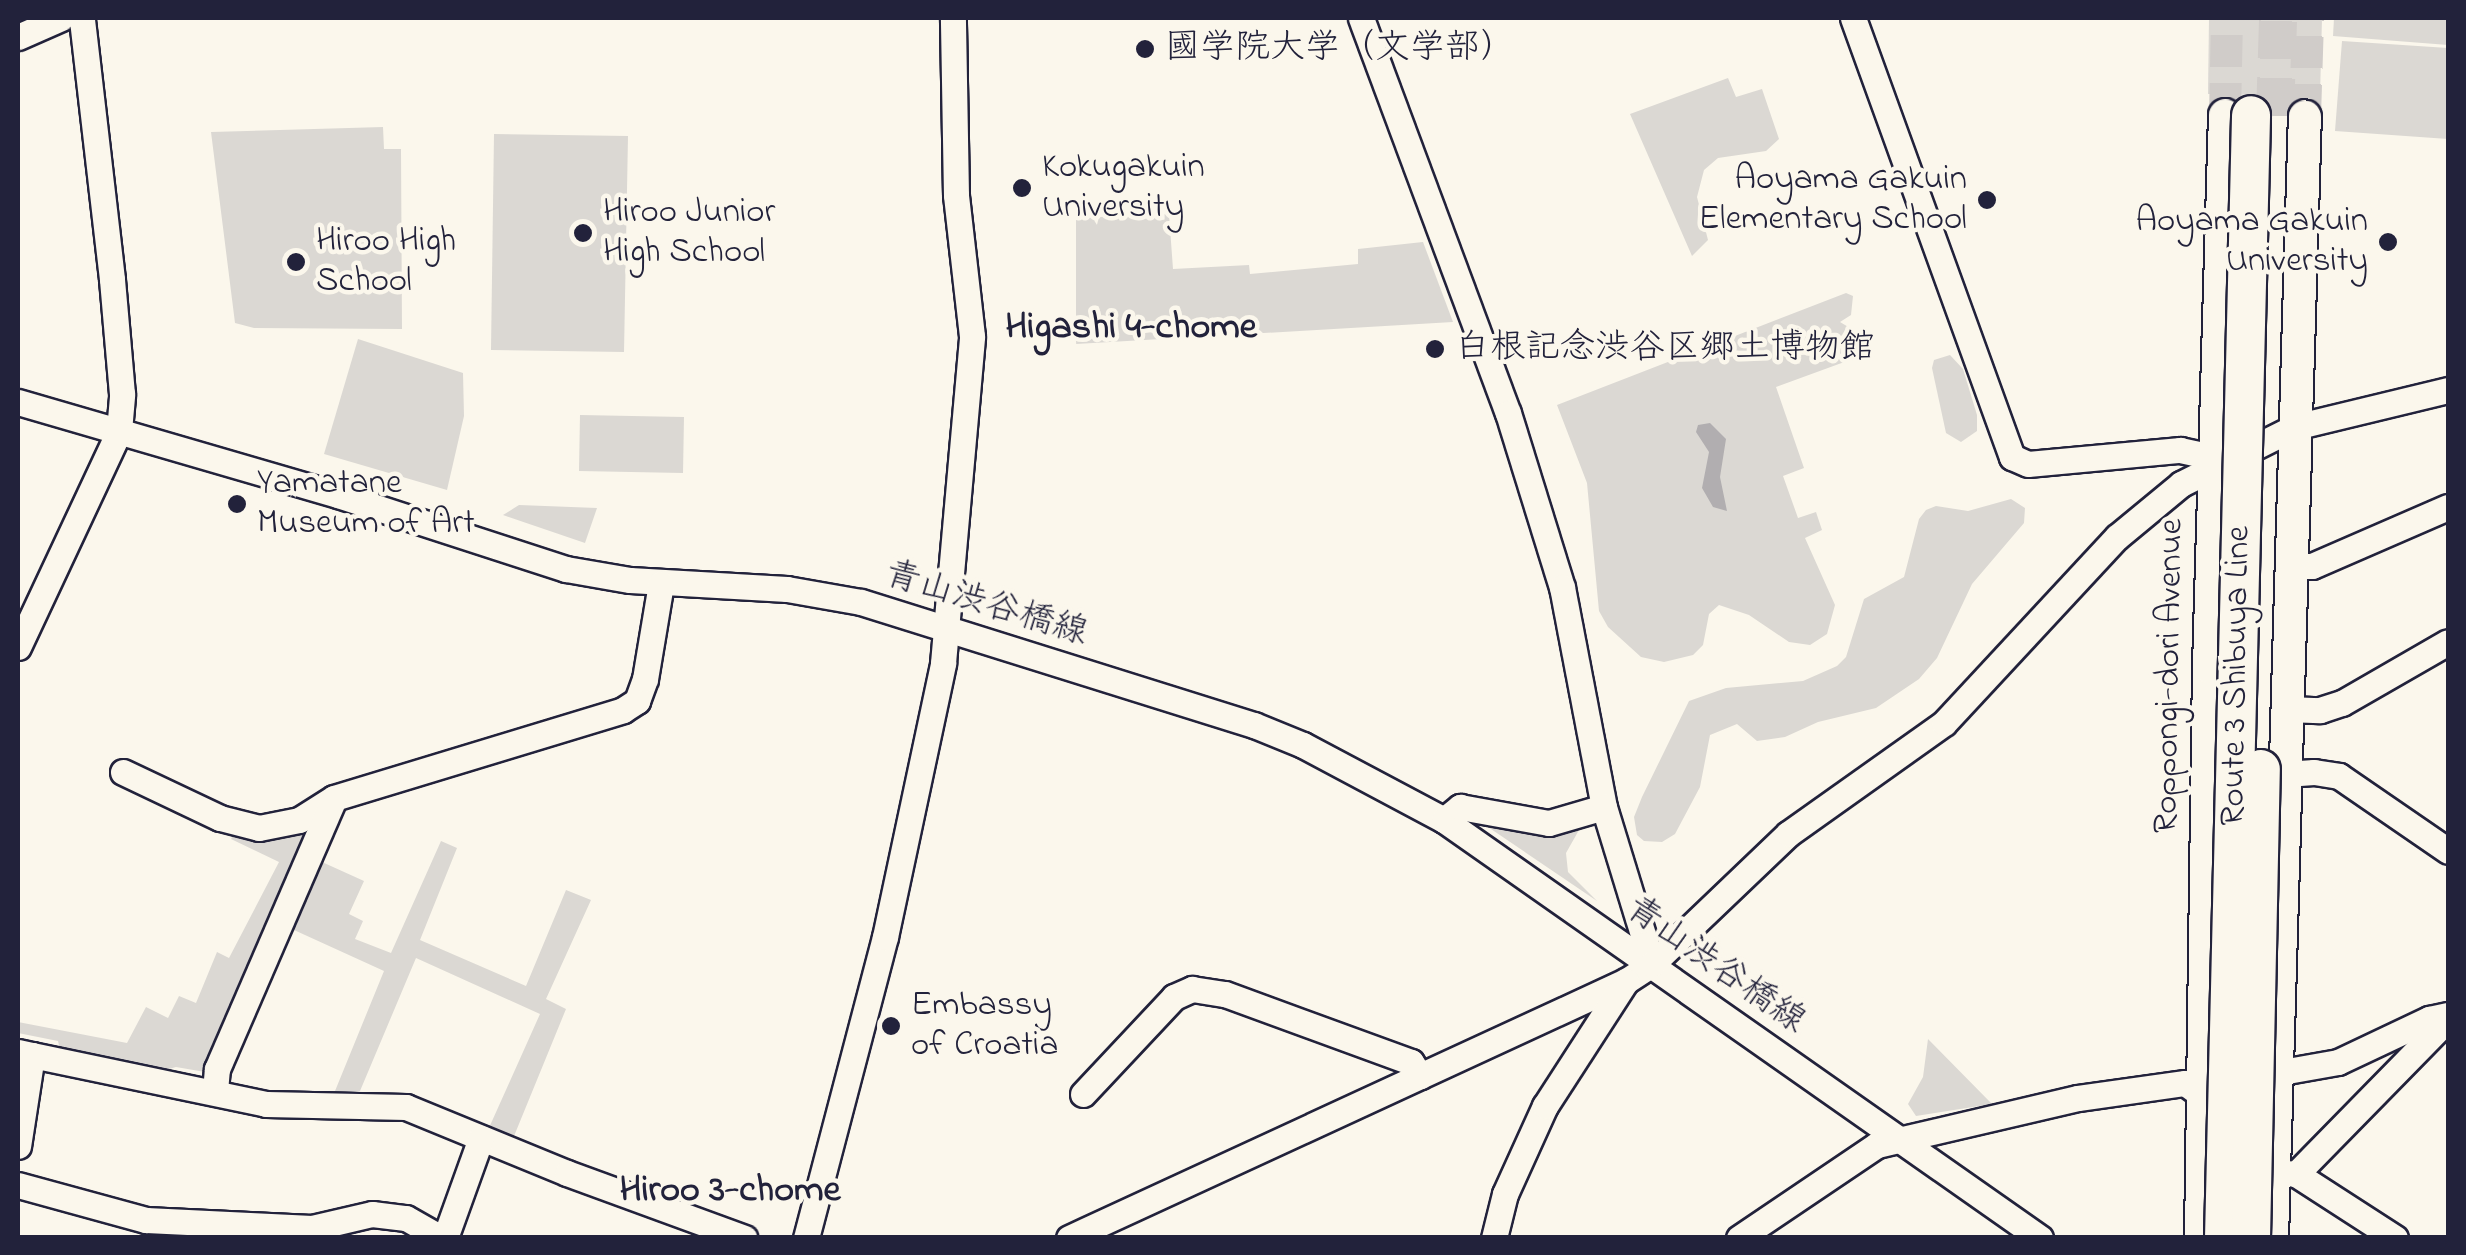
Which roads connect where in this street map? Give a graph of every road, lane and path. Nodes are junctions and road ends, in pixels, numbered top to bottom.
1 (61, 18) edge
2 (82, 18) edge
3 (953, 18) edge
4 (1362, 18) edge
5 (1853, 18) edge
6 (18, 37) edge
7 (2264, 116) junction
8 (2448, 390) edge
9 (18, 402) edge
10 (2295, 427) junction
11 (119, 431) junction
12 (2257, 443) junction
13 (2214, 464) junction
14 (2448, 507) edge
15 (2288, 566) junction
16 (662, 583) junction
17 (947, 628) junction
18 (2448, 642) edge
19 (18, 647) edge
20 (2209, 692) junction
21 (2286, 709) junction
22 (123, 772) dead end
23 (2284, 774) junction
24 (334, 798) junction
25 (1604, 807) junction
26 (1444, 820) junction
27 (2448, 851) edge
28 (1652, 964) junction
29 (1626, 981) junction
30 (2448, 1017) edge
31 (25, 1053) edge
32 (2276, 1072) junction
33 (1420, 1076) junction
34 (215, 1090) junction
35 (1083, 1094) dead end
36 (2204, 1097) junction
37 (481, 1138) junction
38 (1901, 1138) junction
39 (18, 1146) edge
40 (2285, 1173) junction
41 (18, 1186) edge
42 (443, 1238) edge
43 (744, 1238) edge
44 (806, 1238) edge
45 (1069, 1238) edge
46 (1494, 1238) edge
47 (1739, 1238) edge
48 (2040, 1238) edge
49 (2201, 1238) edge
50 (2224, 1238) edge
51 (2240, 1238) edge
52 (2251, 1238) edge
53 (2272, 1238) edge
54 (2395, 1238) edge

1 - 6 street
2 - 11 street
3 - 17 street
4 - 25 street
5 - 13 street
7 - 10 main road
7 - 13 main road, Roppongi-dori Avenue
7 - 50 highway, Route 3 Shibuya Line, bridge
7 - 52 highway, Route 3 Shibuya Line, bridge
8 - 10 street
9 - 11 street, 青山渋谷橋線
10 - 12 street
10 - 15 main road
11 - 16 street, 青山渋谷橋線
11 - 19 street
12 - 13 street
12 - 20 main road
13 - 20 main road, Roppongi-dori Avenue
13 - 28 street
14 - 15 street
15 - 21 main road
16 - 17 street, 青山渋谷橋線
16 - 24 street
17 - 26 street, 青山渋谷橋線
17 - 44 street
18 - 21 street
20 - 36 main road, Roppongi-dori Avenue
21 - 23 main road
22 - 24 street
23 - 27 street
23 - 32 main road
24 - 34 street
25 - 26 street
25 - 28 street
26 - 28 street, 青山渋谷橋線
28 - 29 street
28 - 38 street, 青山渋谷橋線
29 - 33 street
29 - 46 street
30 - 32 street
30 - 40 street
31 - 34 street
31 - 39 street
32 - 40 main road
32 - 51 main road
33 - 35 street
33 - 45 street
34 - 37 street
36 - 38 street
36 - 49 main road, Roppongi-dori Avenue
37 - 42 street
37 - 43 street
38 - 47 street
38 - 48 street, 青山渋谷橋線
40 - 53 main road
40 - 54 street
41 - 42 street

